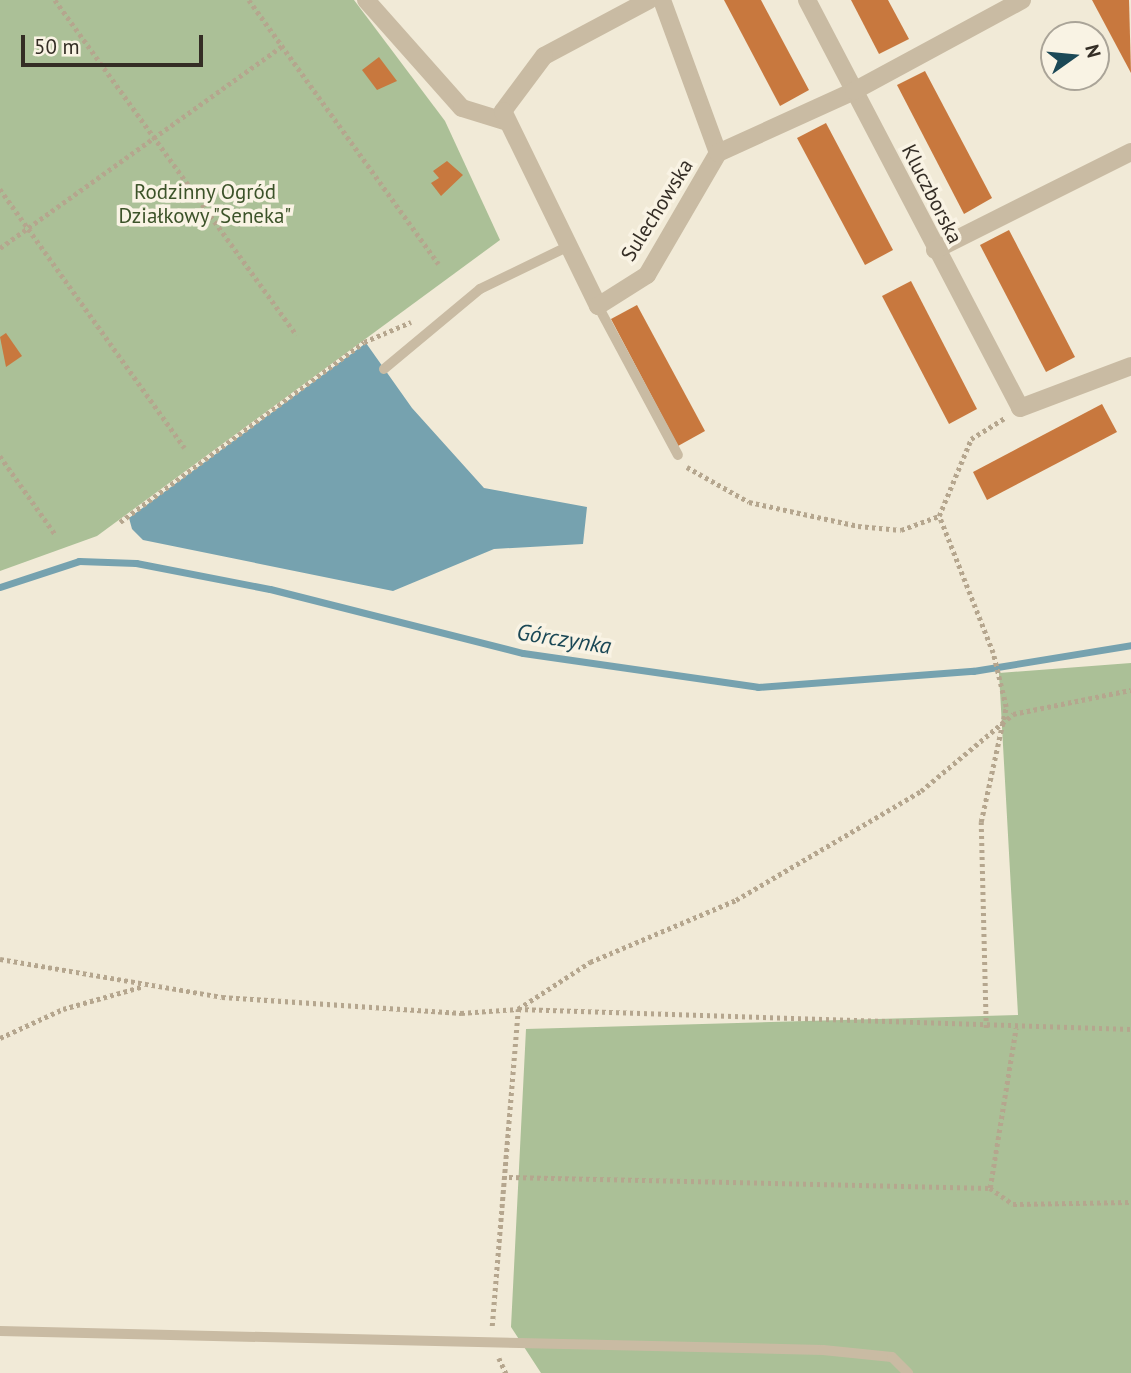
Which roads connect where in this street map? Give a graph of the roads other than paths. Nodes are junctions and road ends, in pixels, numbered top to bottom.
1 (366, 0) edge
2 (649, 0) edge
3 (662, 0) edge
4 (807, 0) edge
5 (1022, 0) edge
6 (854, 92) junction
7 (504, 121) junction
8 (1131, 152) edge
9 (718, 153) junction
10 (567, 247) junction
11 (935, 250) junction
12 (598, 306) junction
13 (1131, 366) edge
14 (384, 369) dead end
15 (678, 455) road end
16 (0, 1331) edge
17 (908, 1373) edge

1 - 7 street
2 - 7 street
3 - 9 street, Sulechowska
4 - 6 street, Kluczborska
5 - 6 street
6 - 9 street
6 - 11 street, Kluczborska
7 - 10 street
8 - 11 street
9 - 12 street, Sulechowska
10 - 12 street
10 - 14 lane
11 - 13 street, Kluczborska
12 - 15 lane
16 - 17 lane

